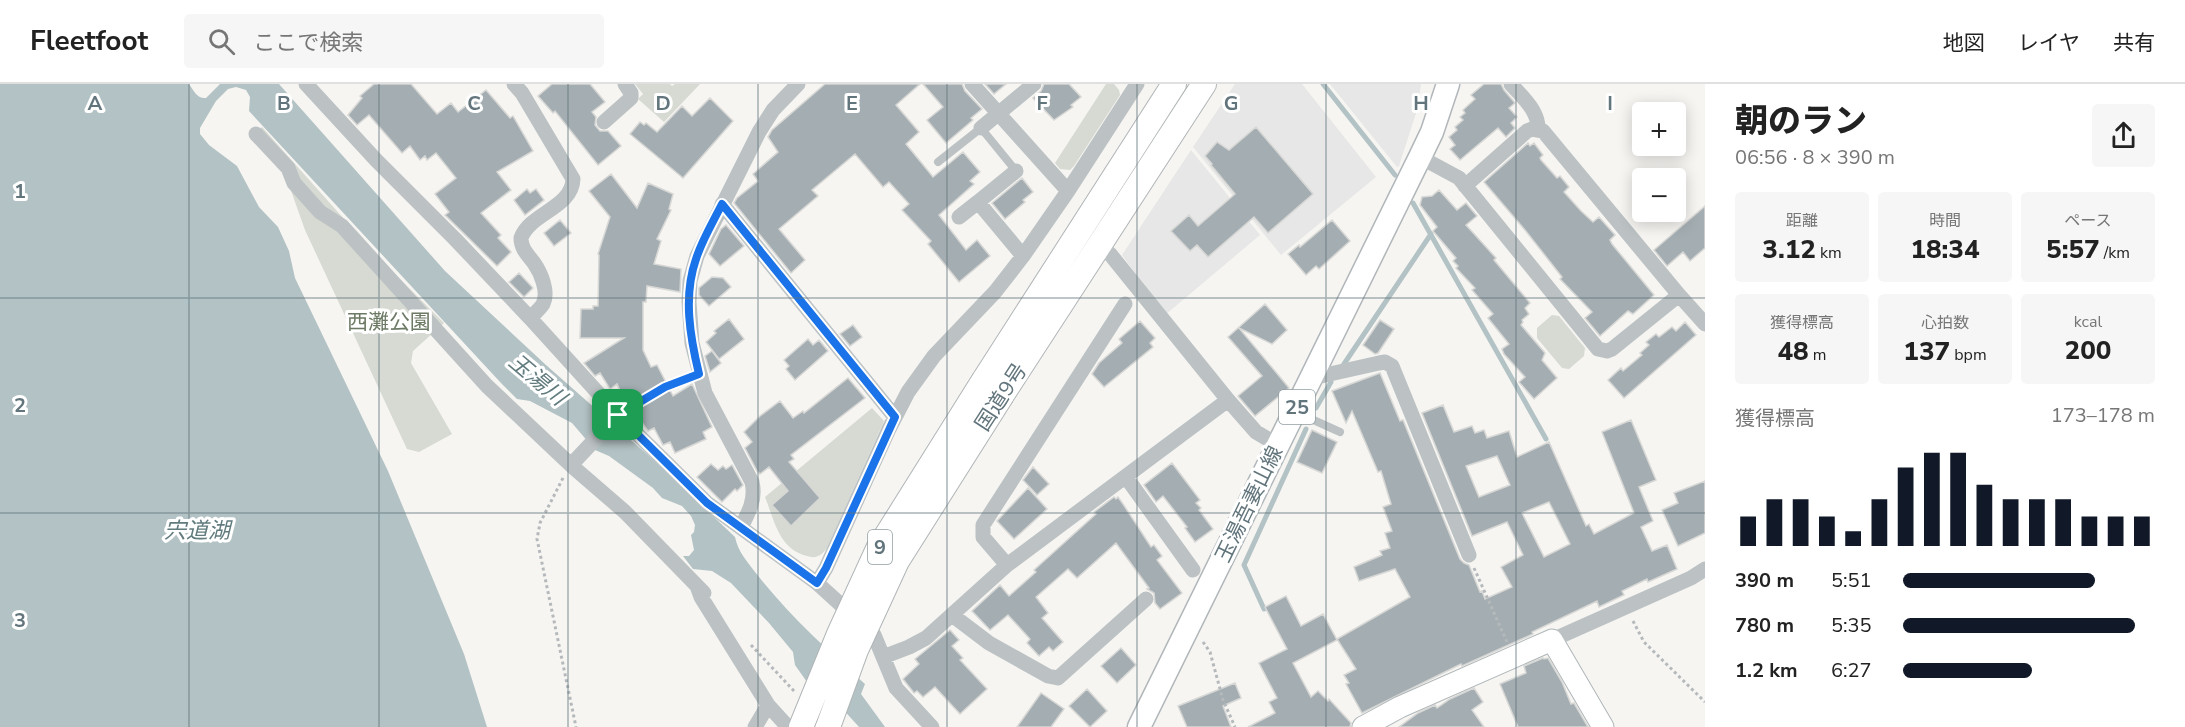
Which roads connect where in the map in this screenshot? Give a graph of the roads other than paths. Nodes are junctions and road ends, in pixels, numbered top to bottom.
1 (306, 84) edge
2 (625, 84) edge
3 (798, 84) edge
4 (972, 84) edge
5 (1034, 84) edge
6 (1137, 84) edge
7 (1174, 84) edge
8 (1204, 84) edge
9 (1448, 84) edge
10 (1511, 84) edge
11 (523, 87) edge
12 (997, 114) junction
13 (604, 122) dead end
14 (981, 128) junction
15 (1538, 130) junction
16 (256, 134) dead end
17 (1420, 157) junction
18 (938, 162) dead end
19 (1016, 171) joint
20 (1464, 186) junction
21 (1068, 192) junction
22 (978, 202) junction
23 (722, 204) junction
24 (959, 217) dead end
25 (1099, 244) junction
26 (1023, 256) junction
27 (1678, 295) junction
28 (1125, 304) dead end
29 (530, 318) junction
30 (1705, 324) edge
31 (1312, 378) junction
32 (993, 387) junction
33 (1228, 400) junction
34 (1295, 411) junction
35 (895, 417) junction
36 (615, 418) junction
37 (1340, 432) dead end
38 (1278, 445) junction
39 (572, 464) junction
40 (1126, 477) junction
41 (741, 527) junction
42 (1469, 555) road end
43 (1007, 565) junction
44 (1705, 569) edge
45 (1193, 570) dead end
46 (817, 583) junction
47 (1146, 599) dead end
48 (952, 615) junction
49 (1552, 640) junction
50 (884, 657) junction
51 (768, 705) junction
52 (755, 727) edge
53 (788, 727) edge
54 (801, 727) edge
55 (828, 727) edge
56 (932, 727) edge
57 (1139, 727) edge
58 (1364, 727) edge
59 (1603, 727) edge

1 - 29 street
2 - 13 street
3 - 23 street
4 - 12 street
5 - 12 street
6 - 21 street
7 - 32 highway, 国道9号 / 9
8 - 25 highway, 国道9号 / 9
9 - 17 main road, 玉湯吾妻山線 / 25
10 - 15 street
11 - 29 street
12 - 14 street
12 - 21 street
14 - 18 lane
14 - 19 lane
15 - 20 street
15 - 27 street
16 - 39 street
17 - 20 street
17 - 31 main road, 玉湯吾妻山線 / 25
19 - 22 street
20 - 27 street
21 - 26 street
22 - 24 street
22 - 26 street
23 - 35 street
23 - 41 street
25 - 32 highway, 国道9号 / 9
25 - 33 street
26 - 35 street
27 - 30 street
28 - 43 street
29 - 36 street
31 - 34 main road, 玉湯吾妻山線 / 25
31 - 42 street
32 - 54 highway, 国道9号 / 9, bridge
32 - 55 highway, 国道9号 / 9, bridge
33 - 38 street
33 - 40 street
34 - 37 lane
34 - 38 main road, 玉湯吾妻山線 / 25
35 - 46 street
36 - 39 street
36 - 41 street
38 - 57 main road, 玉湯吾妻山線 / 25
39 - 51 street
40 - 43 street
40 - 45 street
41 - 46 street
43 - 48 street
44 - 49 street
46 - 50 street
47 - 48 street
48 - 50 street
49 - 58 main road
49 - 59 main road
50 - 56 street
51 - 52 street
51 - 53 street

